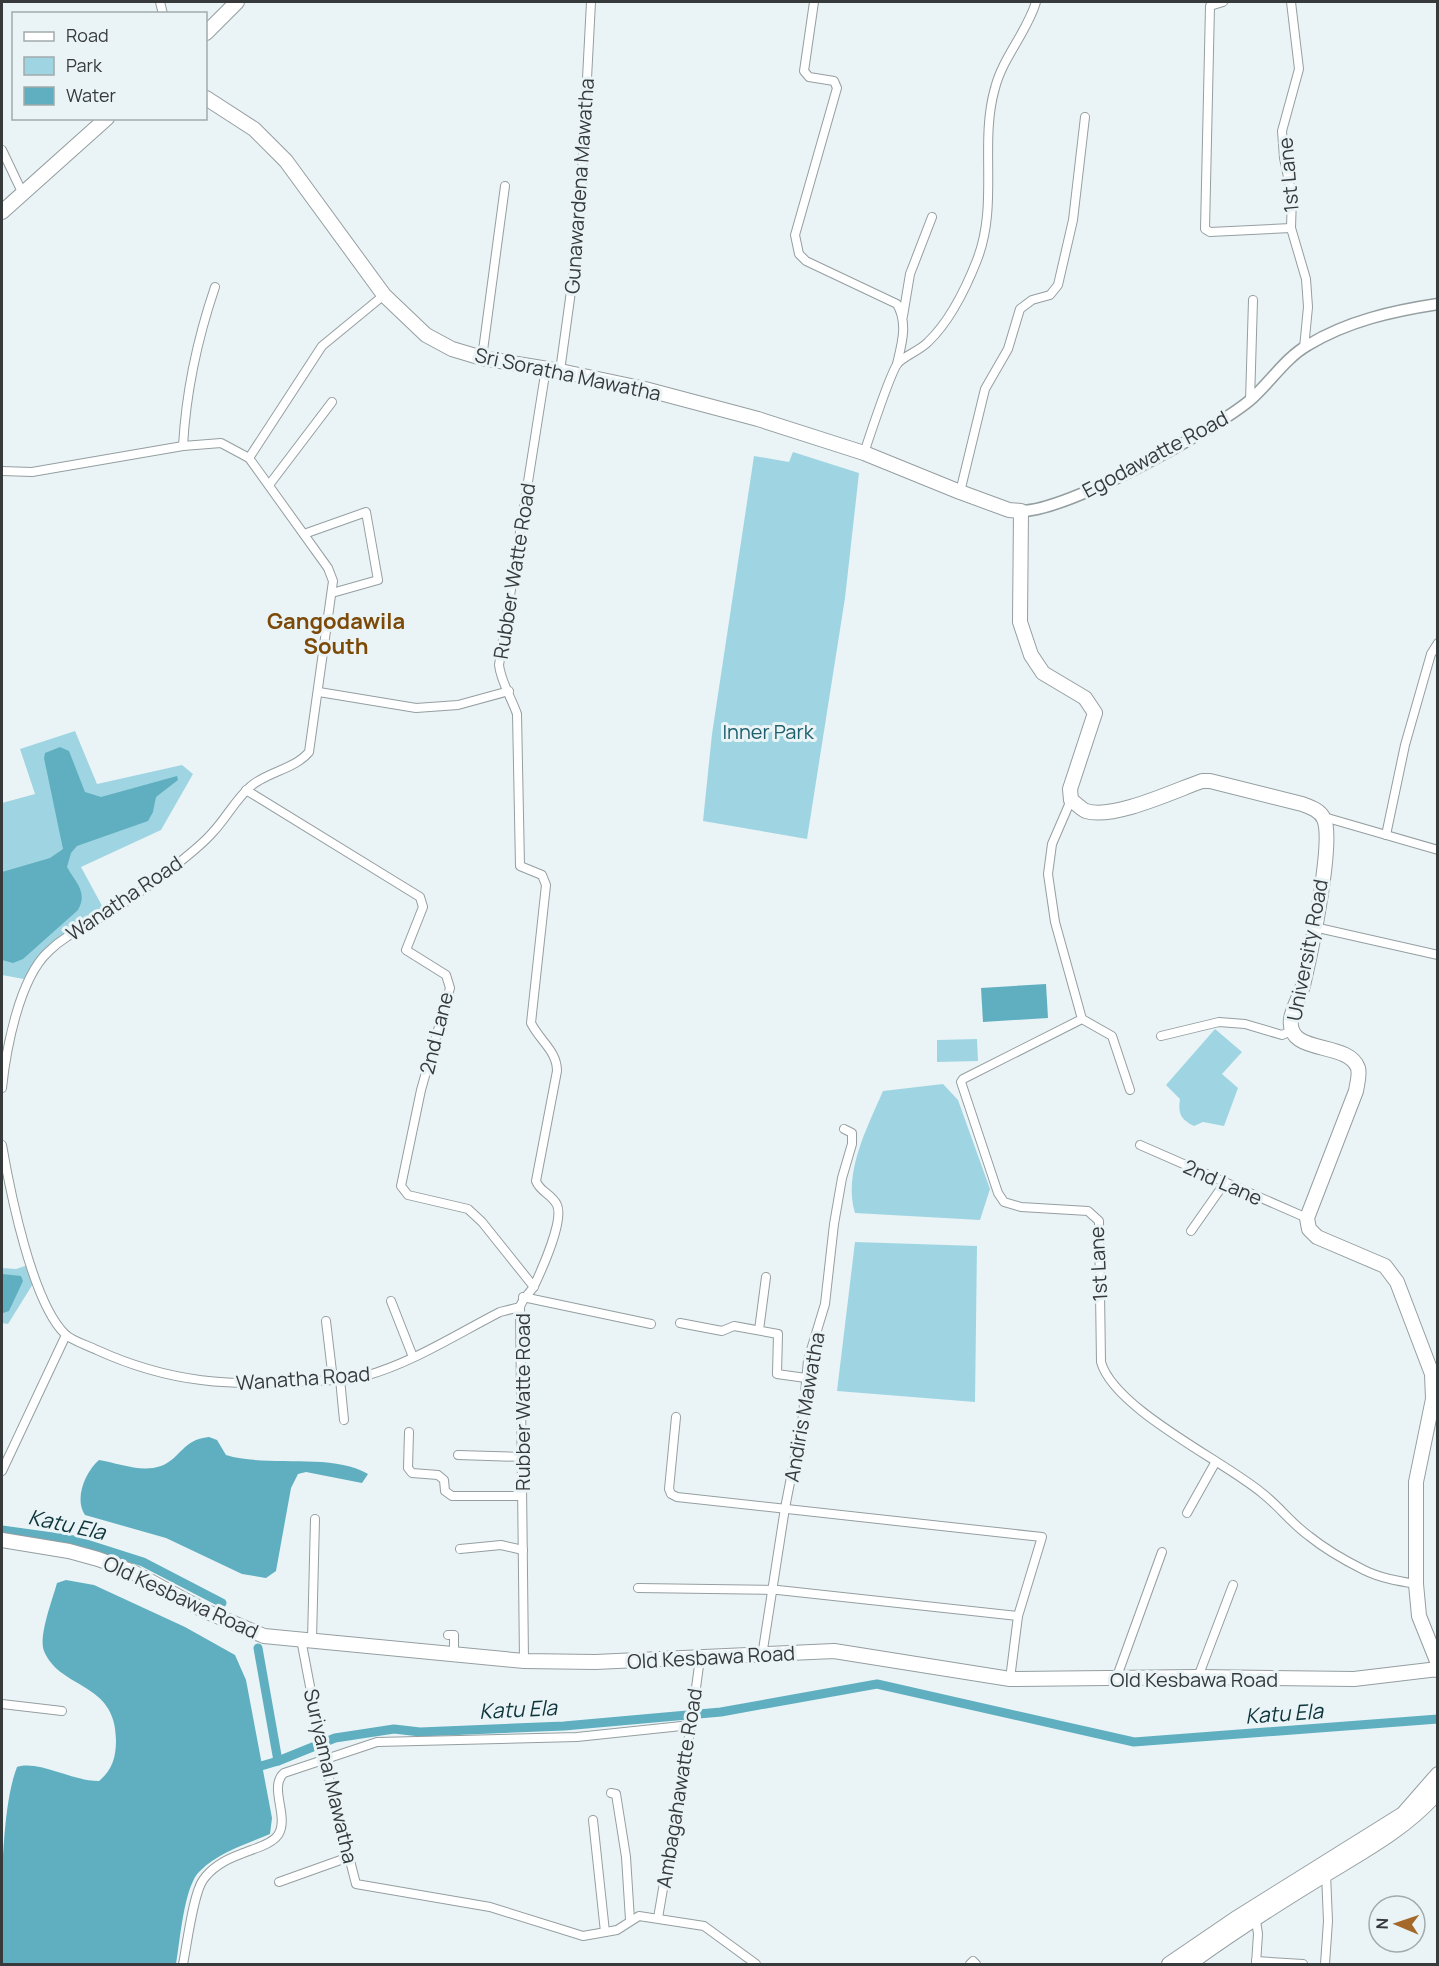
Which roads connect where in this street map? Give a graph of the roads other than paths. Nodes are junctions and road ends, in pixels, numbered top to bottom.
1 (237, 2) edge
2 (591, 2) edge
3 (814, 2) edge
4 (1036, 2) edge
5 (1223, 2) edge
6 (1291, 2) edge
7 (207, 32) edge
8 (207, 99) edge
9 (1085, 117) dead end
10 (105, 120) edge
11 (2, 150) edge
12 (505, 186) dead end
13 (22, 192) junction
14 (2, 212) edge
15 (932, 217) dead end
16 (1291, 228) junction
17 (215, 287) dead end
18 (384, 295) junction
19 (1253, 300) dead end
20 (1437, 304) edge
21 (903, 316) junction
22 (1304, 348) junction
23 (482, 358) junction
24 (897, 364) junction
25 (553, 369) junction
26 (1250, 400) junction
27 (332, 402) dead end
28 (183, 446) junction
29 (864, 453) junction
30 (249, 458) junction
31 (2, 471) edge
32 (269, 485) junction
33 (960, 492) junction
34 (1021, 511) junction
35 (304, 534) junction
36 (332, 593) junction
37 (1437, 643) edge
38 (509, 691) junction
39 (319, 692) junction
40 (246, 790) junction
41 (1071, 800) junction
42 (1324, 818) junction
43 (1386, 835) junction
44 (1437, 850) edge
45 (1314, 927) junction
46 (1437, 955) edge
47 (1082, 1019) junction
48 (1291, 1031) junction
49 (1161, 1036) dead end
50 (2, 1088) edge
51 (1130, 1090) dead end
52 (843, 1129) dead end
53 (2, 1145) edge
54 (1140, 1145) dead end
55 (1224, 1184) junction
56 (1307, 1218) junction
57 (1191, 1231) dead end
58 (766, 1277) dead end
59 (534, 1287) junction
60 (391, 1301) dead end
61 (521, 1302) junction
62 (326, 1321) dead end
63 (680, 1323) dead end
64 (651, 1324) dead end
65 (759, 1330) junction
66 (66, 1335) junction
67 (413, 1357) junction
68 (1435, 1374) edge
69 (806, 1378) junction
70 (337, 1379) junction
71 (675, 1417) dead end
72 (344, 1420) dead end
73 (409, 1432) dead end
74 (458, 1455) dead end
75 (522, 1457) junction
76 (1215, 1463) junction
77 (2, 1471) edge
78 (522, 1496) junction
79 (784, 1508) junction
80 (1187, 1513) dead end
81 (315, 1519) dead end
82 (2, 1540) edge
83 (460, 1549) dead end
84 (523, 1550) junction
85 (1162, 1552) dead end
86 (1416, 1584) junction
87 (1233, 1585) dead end
88 (638, 1587) dead end
89 (772, 1591) junction
90 (1018, 1616) junction
91 (448, 1635) dead end
92 (307, 1640) junction
93 (454, 1653) junction
94 (762, 1656) junction
95 (700, 1658) junction
96 (524, 1661) junction
97 (1437, 1670) edge
98 (1198, 1677) junction
99 (1010, 1679) junction
100 (1116, 1679) junction
101 (2, 1704) edge
102 (63, 1711) dead end
103 (691, 1725) junction
104 (324, 1757) junction
105 (1436, 1785) edge
106 (611, 1793) dead end
107 (593, 1820) dead end
108 (349, 1857) junction
109 (1326, 1874) junction
110 (279, 1882) dead end
111 (1254, 1913) junction
112 (658, 1918) junction
113 (630, 1920) junction
114 (605, 1932) junction
115 (1256, 1963) edge
116 (183, 1965) edge
117 (756, 1965) edge
118 (970, 1965) edge
119 (976, 1965) edge
120 (1169, 1965) edge
121 (1189, 1965) edge
122 (1303, 1965) edge
123 (1325, 1965) edge

1 - 7 main road
2 - 25 street, Gunawardena Mawatha
3 - 21 street
4 - 24 street
5 - 16 street
6 - 16 street, 1st Lane
8 - 18 main road, Sri Soratha Mawatha
9 - 33 street
10 - 13 main road
11 - 13 street
12 - 23 street
13 - 14 main road
15 - 21 street
16 - 22 street, 1st Lane
17 - 28 street
18 - 23 main road, Sri Soratha Mawatha
18 - 30 street
19 - 26 street
20 - 22 street, Egodawatte Road
21 - 24 street
22 - 26 street, Egodawatte Road
23 - 25 main road, Sri Soratha Mawatha
24 - 29 street
25 - 29 main road, Sri Soratha Mawatha
25 - 38 street, Rubber Watte Road
26 - 34 street, Egodawatte Road
27 - 32 street
28 - 30 street, Wanatha Road
28 - 31 street, Wanatha Road
29 - 33 main road, Sri Soratha Mawatha
30 - 32 street, Wanatha Road
32 - 35 street, Wanatha Road
33 - 34 main road, Sri Soratha Mawatha
34 - 41 main road
35 - 36 street, Wanatha Road
35 - 36 street
36 - 39 street, Wanatha Road
37 - 43 street
38 - 39 street
38 - 59 street, Rubber Watte Road
39 - 40 street, Wanatha Road
40 - 50 street, Wanatha Road
40 - 59 street, 2nd Lane
41 - 42 main road
41 - 47 street
42 - 43 street
42 - 45 main road, University Road
43 - 44 street
45 - 46 street
45 - 48 main road, University Road
47 - 51 street
47 - 76 street, 1st Lane
48 - 49 street
48 - 56 main road, University Road
52 - 69 street, Andiris Mawatha
53 - 66 street, Wanatha Road
54 - 55 street, 2nd Lane
55 - 56 street, 2nd Lane
55 - 57 street
56 - 68 main road
58 - 65 street
59 - 61 street, Rubber Watte Road
60 - 67 street
61 - 64 street
61 - 67 street, Wanatha Road
61 - 75 street, Rubber Watte Road
62 - 70 street
63 - 65 street
65 - 69 street
66 - 70 street, Wanatha Road
66 - 77 street
67 - 70 street, Wanatha Road
68 - 86 main road
69 - 79 street, Andiris Mawatha
70 - 72 street
71 - 79 street
73 - 78 street
74 - 75 street
75 - 78 street, Rubber Watte Road
76 - 80 street
76 - 86 street, 1st Lane
78 - 84 street, Rubber Watte Road
79 - 89 street, Andiris Mawatha
79 - 90 street
81 - 92 street, Suriyamal Mawatha
82 - 92 main road, Old Kesbawa Road
83 - 84 street
84 - 96 street, Rubber Watte Road
85 - 100 street
86 - 97 main road
87 - 98 street
88 - 89 street
89 - 90 street
89 - 94 street, Andiris Mawatha
90 - 99 street
91 - 93 street
92 - 93 main road, Old Kesbawa Road
92 - 104 street, Suriyamal Mawatha
93 - 96 main road, Old Kesbawa Road
94 - 95 main road, Old Kesbawa Road
94 - 99 main road, Old Kesbawa Road
95 - 96 main road, Old Kesbawa Road
95 - 103 street, Ambagahawatte Road
97 - 98 main road, Old Kesbawa Road
98 - 100 main road, Old Kesbawa Road
99 - 100 main road, Old Kesbawa Road
101 - 102 street
103 - 104 street
103 - 112 street, Ambagahawatte Road
104 - 108 street, Suriyamal Mawatha
104 - 116 street
105 - 109 main road
105 - 111 main road
106 - 113 street
107 - 114 street
108 - 110 street
108 - 114 street, Suriyamal Mawatha
109 - 111 main road
109 - 123 street
111 - 115 street
111 - 120 main road
111 - 121 main road
112 - 113 street, Suriyamal Mawatha
112 - 117 street, Suriyamal Mawatha
113 - 114 street, Suriyamal Mawatha
115 - 122 street
118 - 119 street

